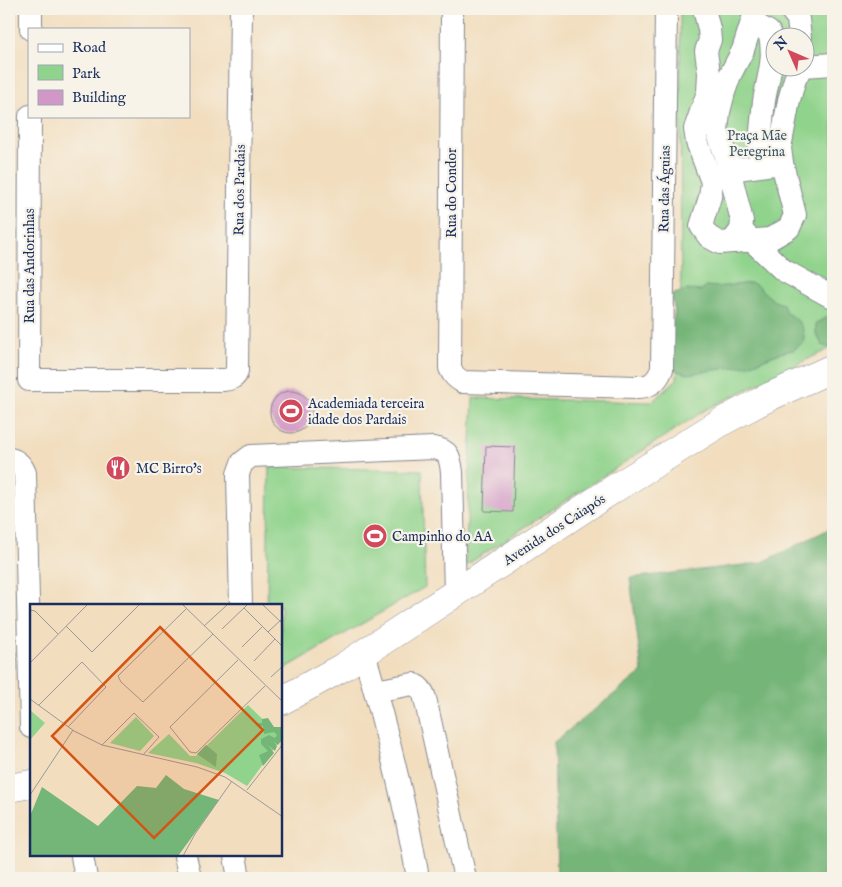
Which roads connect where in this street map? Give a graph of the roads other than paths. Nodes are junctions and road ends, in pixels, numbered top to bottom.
1 (31, 9) edge
2 (241, 9) edge
3 (452, 9) edge
4 (666, 9) edge
5 (704, 9) edge
6 (790, 9) edge
7 (754, 15) edge
8 (31, 28) edge
9 (799, 28) edge
10 (833, 64) edge
11 (814, 66) edge
12 (796, 78) edge
13 (30, 118) edge
14 (774, 154) junction
15 (728, 163) junction
16 (741, 238) junction
17 (833, 296) edge
18 (833, 368) edge
19 (662, 369) joint
20 (64, 381) joint
21 (10, 459) edge
22 (456, 594) junction
23 (241, 604) edge
24 (370, 674) junction
25 (30, 685) edge
26 (282, 700) edge
27 (30, 784) edge
28 (9, 788) edge
29 (82, 857) edge
30 (185, 857) edge
31 (235, 857) edge
32 (86, 878) edge
33 (190, 878) edge
34 (239, 878) edge
35 (418, 878) edge
36 (464, 878) edge

1 - 8 street
2 - 20 street, Rua dos Pardais
3 - 19 street, Rua do Condor
4 - 19 street, Rua das Águias
5 - 16 street
6 - 9 street
7 - 14 street
7 - 15 street
10 - 11 street
12 - 14 street
13 - 20 street, Rua das Andorinhas
14 - 15 street
14 - 16 street
15 - 16 street
16 - 17 street
18 - 22 main road, Avenida dos Caiapós
21 - 25 street
22 - 23 street
22 - 24 main road, Avenida dos Caiapós
24 - 26 main road, Avenida dos Caiapós
24 - 35 street
24 - 36 street
27 - 28 main road
29 - 32 street
30 - 33 street
31 - 34 street

